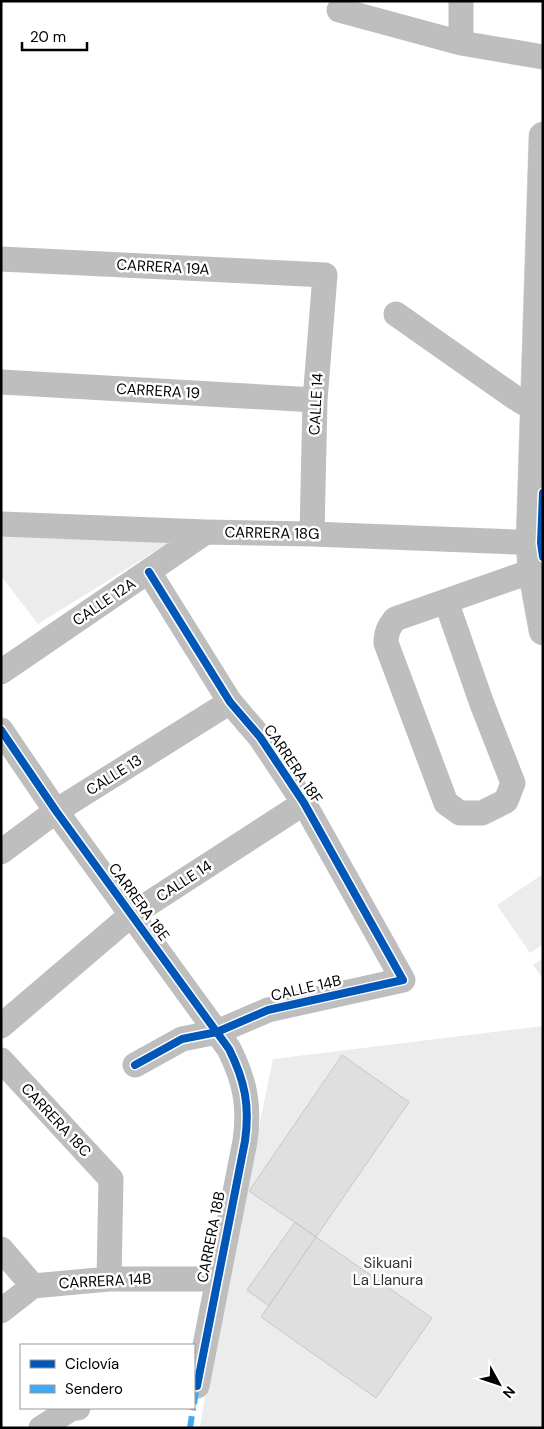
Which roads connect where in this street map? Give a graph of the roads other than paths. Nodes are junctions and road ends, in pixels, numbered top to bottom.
1 (460, 1) edge
2 (339, 10) dead end
3 (461, 43) junction
4 (543, 57) edge
5 (543, 136) edge
6 (1, 260) edge
7 (325, 275) joint
8 (396, 314) dead end
9 (1, 382) edge
10 (315, 400) junction
11 (534, 409) junction
12 (1, 524) edge
13 (206, 532) junction
14 (312, 534) junction
15 (536, 543) edge
16 (532, 571) junction
17 (149, 572) junction
18 (446, 601) junction
19 (543, 631) edge
20 (1, 672) edge
21 (230, 702) junction
22 (1, 730) edge
23 (304, 803) junction
24 (56, 811) junction
25 (1, 852) edge
26 (131, 915) junction
27 (403, 980) joint
28 (1, 1026) edge
29 (217, 1032) junction
30 (1, 1060) edge
31 (135, 1065) dead end
32 (246, 1094) joint
33 (1, 1249) edge
34 (217, 1278) junction
35 (109, 1279) junction
36 (33, 1286) junction
37 (1, 1311) edge
38 (195, 1386) edge
39 (71, 1409) edge
40 (41, 1428) edge

1 - 3 street
2 - 3 street
3 - 4 street
5 - 11 main road
6 - 7 street, CARRERA 19A
7 - 10 street, CALLE 14
8 - 11 street
9 - 10 street, CARRERA 19
10 - 14 street, CALLE 14
11 - 15 main road
12 - 13 street, CARRERA 18G
13 - 14 street, CARRERA 18G
13 - 17 street, CALLE 12A
14 - 15 street, CARRERA 18G
15 - 16 main road
16 - 18 street
16 - 19 main road
17 - 20 street, CALLE 12A
17 - 21 street, CARRERA 18F
18 - 18 street
21 - 23 street, CARRERA 18F
21 - 24 street, CALLE 13
22 - 24 street, CARRERA 18E
23 - 26 street, CALLE 14
23 - 27 street, CARRERA 18F
24 - 25 street, CALLE 13
24 - 26 street, CARRERA 18E
26 - 28 street, CALLE 14
26 - 29 street, CARRERA 18E
27 - 29 street, CALLE 14B
29 - 31 street, CALLE 14B
29 - 32 street, CARRERA 18E
30 - 35 street, CARRERA 18C
32 - 34 street, CARRERA 18B
33 - 36 street
34 - 35 street, CARRERA 14B
34 - 38 street, CARRERA 18B
35 - 36 street, CARRERA 14B
36 - 37 street
39 - 40 street

